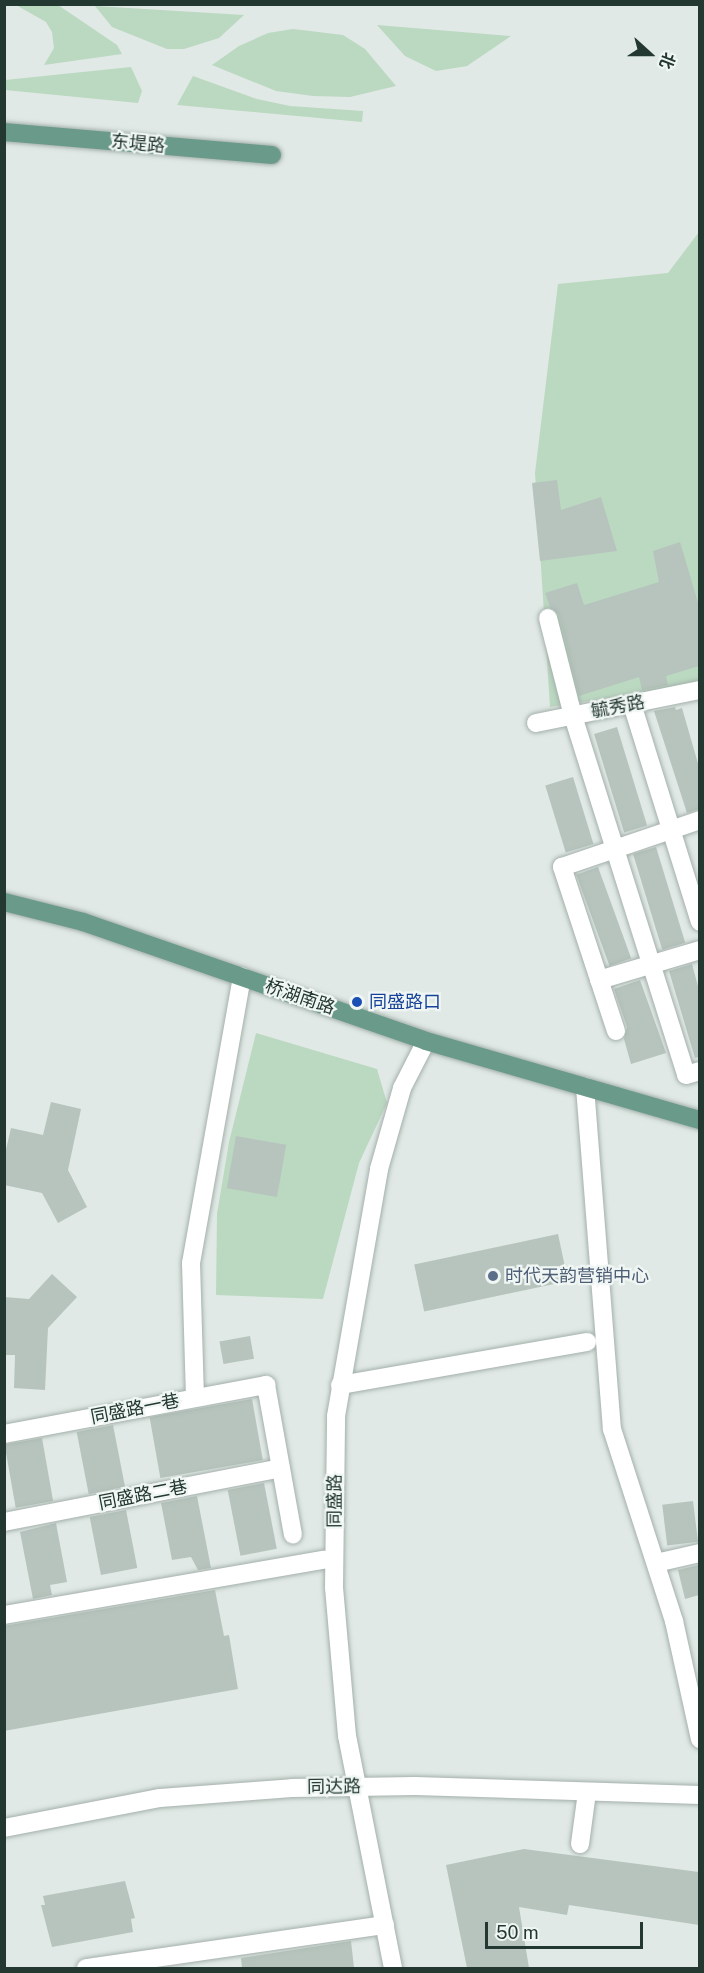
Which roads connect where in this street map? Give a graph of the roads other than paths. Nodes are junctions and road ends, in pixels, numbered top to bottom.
1 (4, 132) edge
2 (272, 155) dead end
3 (548, 618) dead end
4 (698, 695) edge
5 (632, 704) junction
6 (573, 716) junction
7 (536, 723) dead end
8 (699, 820) edge
9 (671, 830) junction
10 (615, 849) junction
11 (4, 902) edge
12 (699, 922) edge
13 (699, 950) edge
14 (651, 964) junction
15 (242, 977) junction
16 (599, 980) junction
17 (616, 1031) dead end
18 (426, 1041) junction
19 (699, 1071) edge
20 (585, 1086) junction
21 (699, 1120) edge
22 (587, 1342) dead end
23 (340, 1385) junction
24 (195, 1398) junction
25 (4, 1434) edge
26 (280, 1468) junction
27 (4, 1522) edge
28 (293, 1535) dead end
29 (699, 1552) edge
30 (324, 1560) dead end
31 (656, 1563) junction
32 (4, 1615) edge
33 (698, 1730) edge
34 (357, 1787) junction
35 (587, 1792) junction
36 (699, 1796) edge
37 (4, 1828) edge
38 (580, 1844) dead end
39 (385, 1924) junction
40 (86, 1968) edge
41 (393, 1968) edge

1 - 2 main road, 东堤路
3 - 6 street
4 - 5 street, 毓秀路
5 - 6 street, 毓秀路
5 - 9 street
6 - 7 street, 毓秀路
6 - 10 street
8 - 9 street
9 - 10 street
9 - 12 street
10 - 14 street
10 - 16 street
11 - 15 main road, 桥湖南路
13 - 14 street
14 - 16 street
14 - 19 street
15 - 18 main road, 桥湖南路
15 - 24 street
16 - 17 street
18 - 20 main road, 桥湖南路
18 - 23 street, 同盛路
20 - 21 main road, 桥湖南路
20 - 31 street
22 - 23 street
23 - 34 street, 同盛路
24 - 25 street, 同盛路一巷
24 - 26 street, 同盛路一巷
26 - 27 street, 同盛路二巷
26 - 28 street
29 - 31 street
30 - 32 street
31 - 33 street
34 - 35 street, 同达路
34 - 37 street, 同达路
34 - 39 street, 同盛路
35 - 36 street, 同达路
35 - 38 street
39 - 40 street
39 - 41 street, 同盛路

